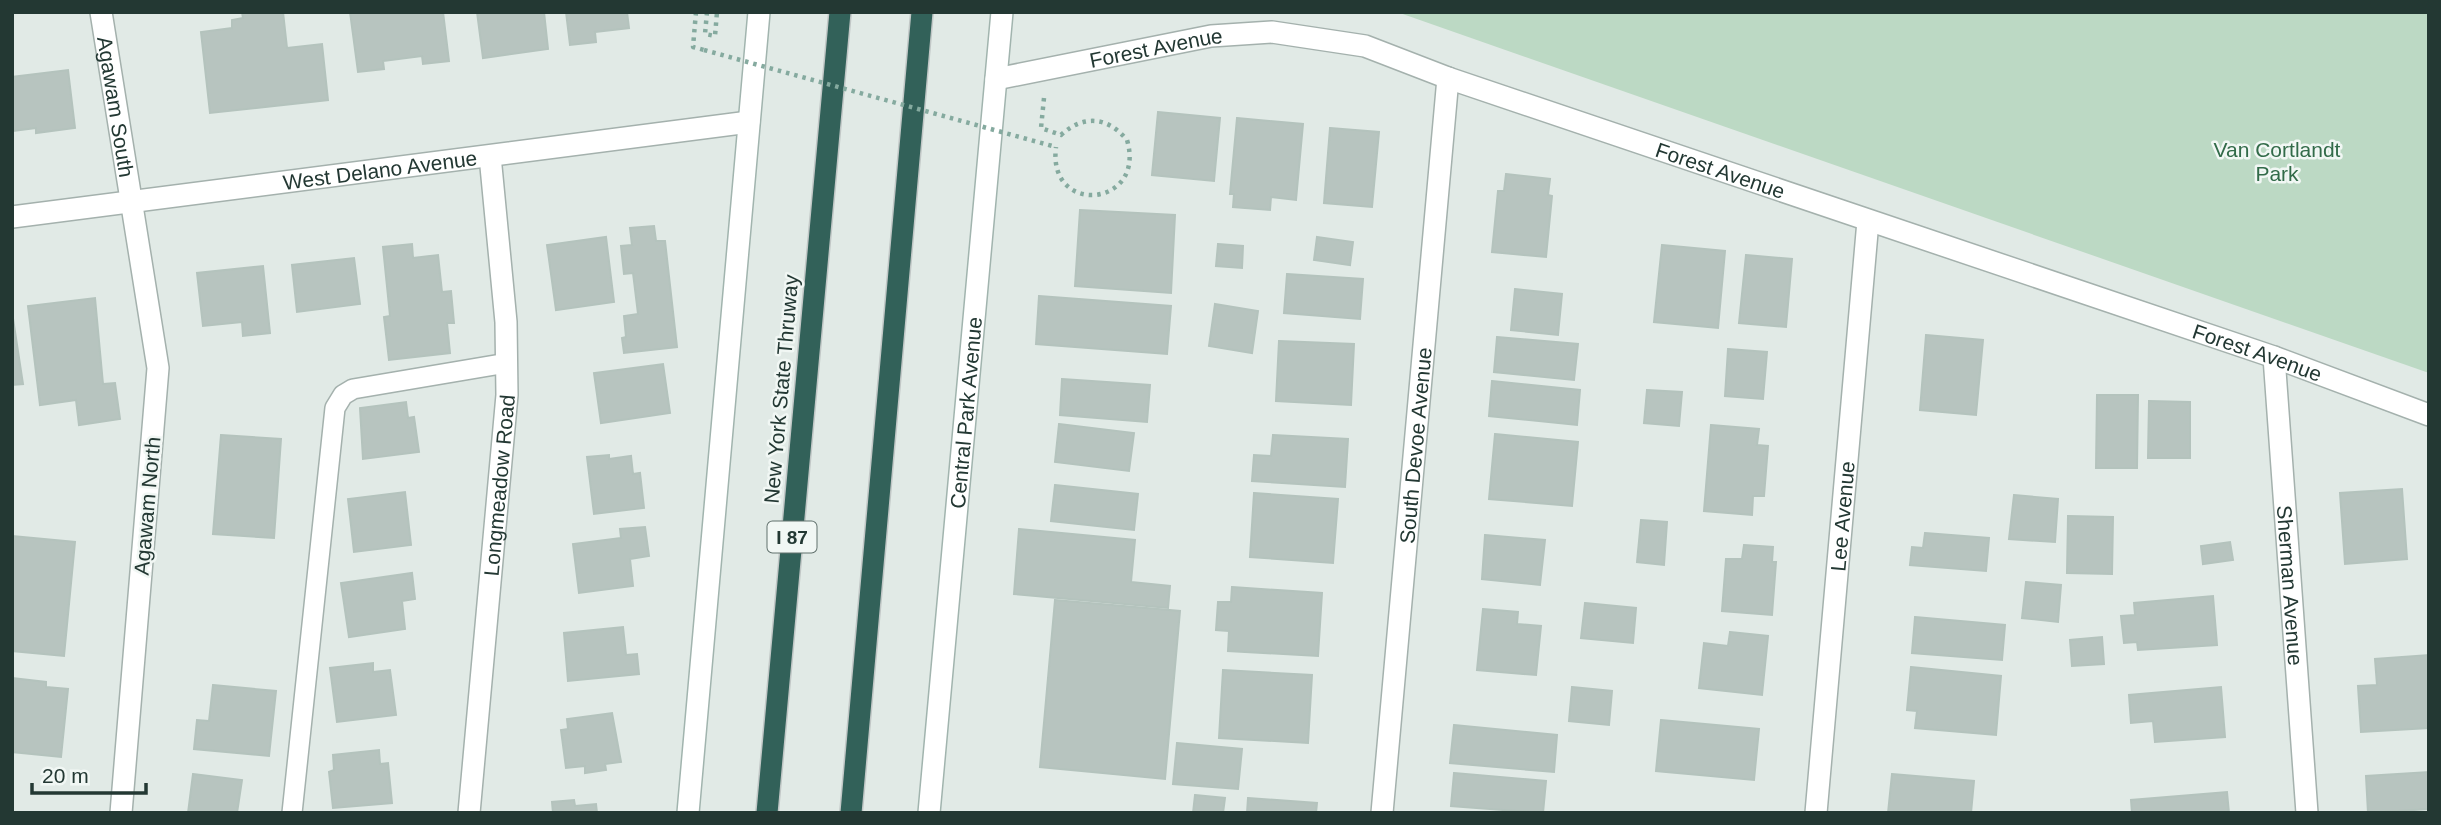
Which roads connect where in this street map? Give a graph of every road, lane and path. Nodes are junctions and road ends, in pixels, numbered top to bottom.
1 (101, 12) edge
2 (696, 12) edge
3 (707, 12) edge
4 (717, 12) edge
5 (759, 12) edge
6 (840, 12) edge
7 (922, 12) edge
8 (1002, 12) edge
9 (1047, 68) junction
10 (1448, 78) junction
11 (996, 79) junction
12 (749, 122) junction
13 (490, 156) junction
14 (133, 202) junction
15 (12, 217) edge
16 (1868, 221) junction
17 (2274, 357) junction
18 (507, 363) junction
19 (2429, 415) edge
20 (121, 813) edge
21 (292, 813) edge
22 (469, 813) edge
23 (688, 813) edge
24 (767, 813) edge
25 (851, 813) edge
26 (929, 813) edge
27 (1382, 813) edge
28 (1816, 813) edge
29 (2307, 813) edge

1 - 14 street, Agawam South
2 - 9 path, bridge
3 - 4 path
5 - 12 street
6 - 24 highway, New York State Thruway / I 87
7 - 25 highway
8 - 11 street, Central Park Avenue
9 - 10 street, Forest Avenue
9 - 11 street, Forest Avenue
10 - 16 street, Forest Avenue
10 - 27 street, South Devoe Avenue
11 - 26 street, Central Park Avenue
12 - 13 street, West Delano Avenue
12 - 23 street
13 - 14 street, West Delano Avenue
13 - 18 street, Longmeadow Road
14 - 15 street, West Delano Avenue
14 - 20 street, Agawam North
16 - 17 street, Forest Avenue
16 - 28 street, Lee Avenue
17 - 19 street, Forest Avenue
17 - 29 street, Sherman Avenue
18 - 21 lane
18 - 22 street, Longmeadow Road

